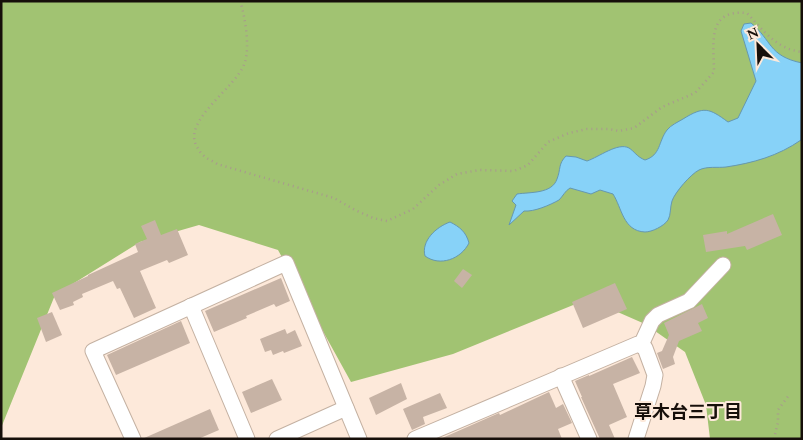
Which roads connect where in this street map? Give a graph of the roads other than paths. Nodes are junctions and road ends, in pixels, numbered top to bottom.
1 (723, 265) dead end
2 (190, 306) junction
3 (641, 345) junction
4 (561, 376) junction
5 (346, 408) junction
6 (443, 433) edge
7 (279, 438) edge
8 (133, 439) edge
9 (247, 439) edge
10 (359, 439) edge
11 (414, 439) edge
12 (588, 439) edge
13 (636, 439) edge

1 - 3 street
2 - 5 street
2 - 8 street
2 - 9 street
3 - 4 street
3 - 13 street
4 - 6 street
4 - 12 street
5 - 7 street
5 - 10 street
6 - 11 street

